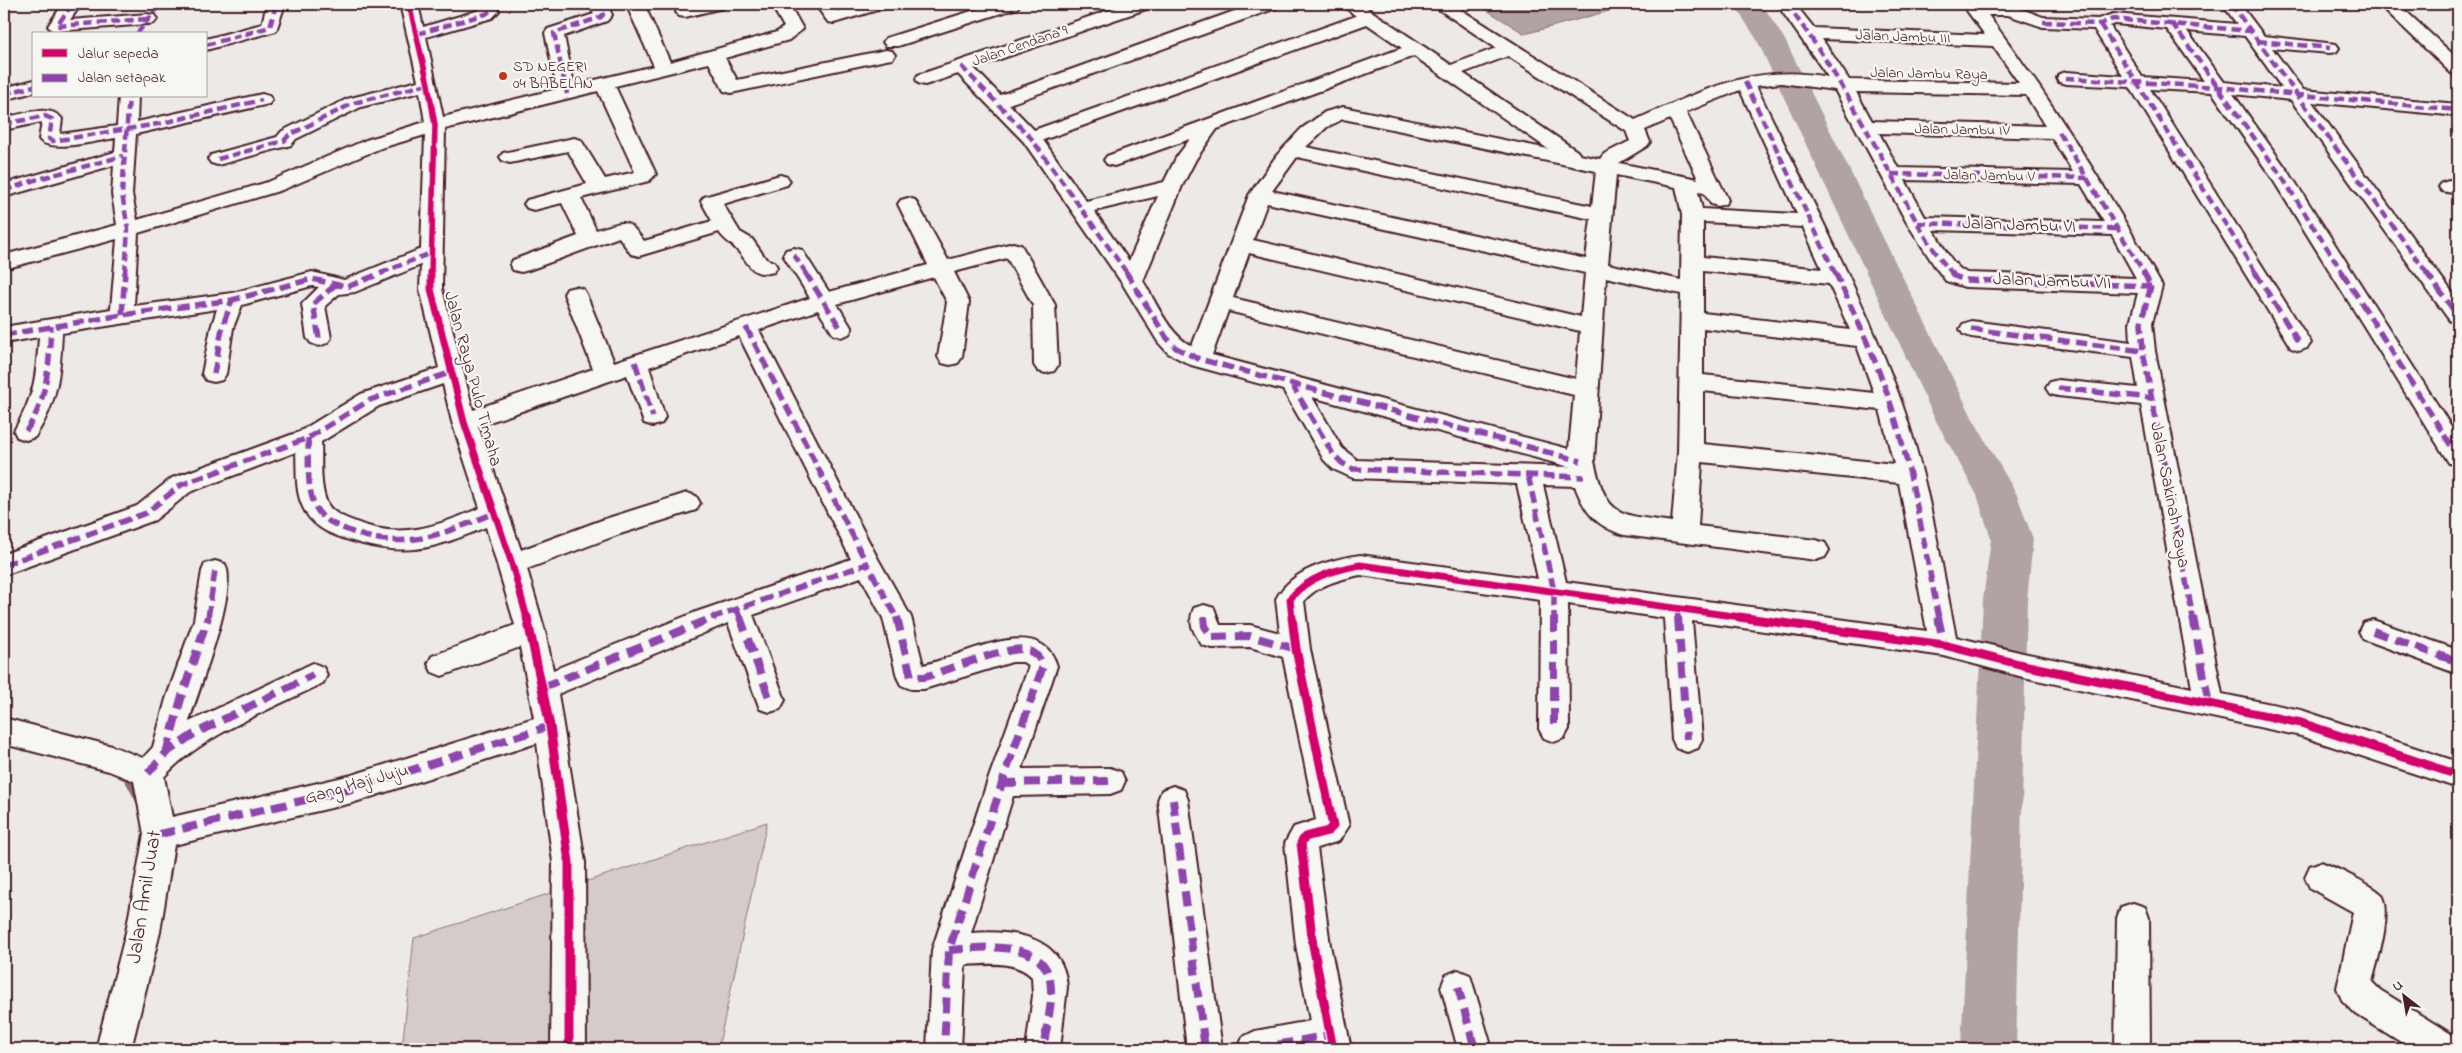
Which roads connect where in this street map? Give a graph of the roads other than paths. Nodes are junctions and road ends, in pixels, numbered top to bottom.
1 (72, 4) edge
2 (160, 4) edge
3 (276, 4) edge
4 (409, 4) edge
5 (487, 4) edge
6 (598, 4) edge
7 (634, 4) edge
8 (717, 4) edge
9 (780, 4) edge
10 (824, 4) edge
11 (878, 4) edge
12 (1011, 4) edge
13 (1090, 4) edge
14 (1143, 4) edge
15 (1270, 4) edge
16 (1350, 4) edge
17 (1440, 4) edge
18 (1786, 4) edge
19 (2231, 4) edge
20 (2388, 4) edge
21 (1974, 6) edge
22 (2016, 8) edge
23 (1116, 10) edge
24 (685, 12) dead end
25 (1370, 17) junction
26 (148, 19) junction
27 (2100, 24) junction
28 (2172, 24) junction
29 (55, 30) edge
30 (138, 32) edge
31 (417, 34) junction
32 (1809, 34) junction
33 (2254, 36) junction
34 (1997, 41) junction
35 (208, 44) edge
36 (2330, 48) dead end
37 (1417, 49) junction
38 (1510, 49) junction
39 (714, 55) junction
40 (2456, 64) edge
41 (961, 66) junction
42 (664, 68) junction
43 (1450, 72) junction
44 (925, 78) dead end
45 (2066, 78) dead end
46 (1824, 79) junction
47 (1745, 82) junction
48 (2027, 82) junction
49 (2137, 83) junction
50 (428, 84) junction
51 (604, 84) junction
52 (32, 87) edge
53 (2217, 87) junction
54 (4, 94) edge
55 (567, 94) junction
56 (2296, 96) junction
57 (129, 98) edge
58 (262, 100) dead end
59 (997, 102) junction
60 (1270, 103) junction
61 (1675, 110) junction
62 (2458, 110) edge
63 (1309, 115) junction
64 (4, 124) edge
65 (435, 125) junction
66 (1210, 125) junction
67 (1866, 127) junction
68 (1634, 128) junction
69 (127, 132) junction
70 (2058, 132) junction
71 (1031, 138) junction
72 (1293, 150) junction
73 (123, 156) junction
74 (510, 158) dead end
75 (218, 159) dead end
76 (1580, 162) junction
77 (1607, 167) junction
78 (1144, 172) junction
79 (1892, 174) junction
80 (2087, 178) junction
81 (780, 181) dead end
82 (1686, 184) junction
83 (598, 187) junction
84 (1711, 188) junction
85 (4, 191) edge
86 (569, 195) junction
87 (1259, 195) junction
88 (534, 204) dead end
89 (908, 204) dead end
90 (1082, 208) junction
91 (1693, 215) junction
92 (1727, 215) junction
93 (1603, 216) junction
94 (1810, 221) junction
95 (1918, 223) junction
96 (724, 224) junction
97 (128, 229) junction
98 (2119, 229) junction
99 (590, 239) junction
100 (1241, 244) junction
101 (430, 253) junction
102 (794, 254) dead end
103 (4, 262) edge
104 (1692, 263) junction
105 (521, 265) dead end
106 (766, 267) dead end
107 (942, 269) junction
108 (1596, 270) junction
109 (1837, 278) junction
110 (1132, 280) junction
111 (334, 286) junction
112 (2151, 286) junction
113 (1692, 289) junction
114 (575, 294) dead end
115 (232, 300) junction
116 (823, 301) junction
117 (1220, 302) junction
118 (122, 315) junction
119 (2458, 316) edge
120 (1692, 319) junction
121 (51, 326) junction
122 (746, 327) junction
123 (1593, 328) junction
124 (841, 329) dead end
125 (1971, 329) dead end
126 (4, 335) edge
127 (319, 338) dead end
128 (1866, 339) junction
129 (2299, 343) dead end
130 (2144, 351) junction
131 (950, 357) dead end
132 (1199, 358) junction
133 (635, 362) junction
134 (1046, 365) dead end
135 (452, 372) junction
136 (606, 373) junction
137 (214, 374) dead end
138 (1691, 382) junction
139 (1291, 383) junction
140 (2058, 388) dead end
141 (1588, 390) junction
142 (2151, 398) junction
143 (1890, 403) junction
144 (653, 417) dead end
145 (464, 422) junction
146 (26, 431) dead end
147 (308, 438) junction
148 (1690, 452) junction
149 (2458, 457) edge
150 (1583, 469) junction
151 (1528, 475) junction
152 (1910, 475) junction
153 (687, 503) dead end
154 (494, 513) junction
155 (1684, 534) junction
156 (1816, 550) dead end
157 (512, 564) junction
158 (867, 564) junction
159 (4, 565) edge
160 (215, 570) dead end
161 (1554, 590) junction
162 (1677, 607) junction
163 (738, 609) junction
164 (1204, 616) dead end
165 (2373, 630) dead end
166 (531, 631) junction
167 (1944, 645) junction
168 (1296, 650) junction
169 (2458, 662) edge
170 (442, 664) dead end
171 (313, 675) dead end
172 (543, 687) junction
173 (770, 700) dead end
174 (2209, 704) junction
175 (550, 726) junction
176 (1554, 729) dead end
177 (4, 731) edge
178 (1687, 739) dead end
179 (157, 763) junction
180 (2458, 775) edge
181 (1110, 781) dead end
182 (1002, 783) junction
183 (1173, 800) dead end
184 (160, 834) junction
185 (2321, 877) dead end
186 (2133, 918) dead end
187 (949, 950) junction
188 (1458, 987) dead end
189 (1331, 1042) edge
190 (113, 1049) edge
191 (569, 1049) edge
192 (944, 1049) edge
193 (1043, 1049) edge
194 (1205, 1049) edge
195 (1254, 1049) edge
196 (1475, 1049) edge
197 (2133, 1049) edge
198 (2444, 1049) edge

1 - 29 street
2 - 26 street
3 - 35 street
4 - 31 street, Jalan Raya Pulo Timaha
5 - 31 street
6 - 55 street
7 - 42 street
8 - 24 street
9 - 39 street
10 - 11 street
12 - 39 street
13 - 23 street
14 - 23 street, Jalan Cendana 9
15 - 59 street
16 - 25 street
17 - 38 street
18 - 32 street
19 - 33 street
20 - 40 street
21 - 22 street
21 - 34 street
22 - 27 street
23 - 41 street, Jalan Cendana 9
25 - 37 street
25 - 71 street
26 - 29 street
26 - 30 street
27 - 28 street
27 - 49 street
28 - 33 street
28 - 53 street
31 - 50 street, Jalan Raya Pulo Timaha
32 - 34 street, Jalan Jambu III
32 - 46 street
33 - 36 street
33 - 56 street
34 - 48 street
37 - 43 street
37 - 60 street
38 - 43 street
38 - 68 street
39 - 42 street
41 - 44 street, Jalan Cendana 9
41 - 59 street
42 - 51 street
43 - 76 street
45 - 49 street
46 - 47 street, Jalan Jambu Raya
46 - 48 street, Jalan Jambu Raya
46 - 67 street
47 - 61 street, Jalan Jambu Raya
47 - 94 street
48 - 70 street
49 - 53 street
49 - 129 street
50 - 65 street, Jalan Raya Pulo Timaha
50 - 75 street
51 - 55 street
51 - 83 street
52 - 54 street
53 - 56 street
53 - 149 street
55 - 65 street
56 - 62 street
56 - 119 street
57 - 69 street
58 - 69 street
59 - 71 street
60 - 63 street
60 - 66 street
61 - 68 street, Jalan Jambu Raya
61 - 84 street
63 - 72 street
63 - 76 street
64 - 69 street
65 - 97 street
65 - 101 street, Jalan Raya Pulo Timaha
66 - 78 street
66 - 78 street
67 - 70 street, Jalan Jambu IV
67 - 79 street
68 - 77 street
69 - 73 street
70 - 80 street
71 - 90 street
72 - 87 street
72 - 93 street
73 - 85 street
73 - 97 street
74 - 83 street
76 - 77 street
77 - 82 street
77 - 93 street
78 - 90 street
78 - 110 street
79 - 80 street, Jalan Jambu V
79 - 95 street
80 - 98 street
81 - 96 street
82 - 84 street
82 - 91 street
83 - 86 street
84 - 92 street
86 - 88 street
86 - 99 street
87 - 100 street
87 - 108 street
89 - 107 street
90 - 110 street
91 - 92 street
91 - 104 street
92 - 94 street
93 - 108 street
94 - 109 street
95 - 98 street, Jalan Jambu VI
95 - 112 street, Jalan Jambu VII
96 - 99 street
96 - 106 street
97 - 103 street
97 - 118 street
98 - 112 street
99 - 105 street
100 - 117 street
100 - 123 street
101 - 111 street
101 - 135 street, Jalan Raya Pulo Timaha
102 - 116 street
104 - 109 street
104 - 113 street
107 - 116 street
107 - 131 street
107 - 134 street
108 - 113 street
108 - 123 street
109 - 128 street
110 - 132 street
111 - 115 street
111 - 127 street
112 - 130 street, Jalan Sakinah Raya
113 - 120 street
114 - 136 street
115 - 118 street
115 - 137 street
116 - 122 street
116 - 124 street
117 - 132 street
117 - 141 street
118 - 121 street
120 - 128 street
120 - 138 street
121 - 126 street
121 - 146 street
122 - 133 street
122 - 158 street
123 - 141 street
125 - 130 street
128 - 143 street
130 - 142 street, Jalan Sakinah Raya
132 - 139 street
133 - 136 street
133 - 144 street
135 - 145 street, Jalan Raya Pulo Timaha
135 - 147 street
136 - 145 street
138 - 143 street
138 - 148 street
139 - 150 street
139 - 151 street
140 - 142 street
141 - 150 street
142 - 174 street, Jalan Sakinah Raya
143 - 152 street
145 - 154 street, Jalan Raya Pulo Timaha
147 - 154 street
147 - 159 street
148 - 152 street
148 - 155 street
150 - 151 street
150 - 155 street
151 - 161 street
152 - 167 street
153 - 157 street
154 - 157 street, Jalan Raya Pulo Timaha
155 - 156 street
157 - 166 street, Jalan Raya Pulo Timaha
158 - 163 street
158 - 182 street
160 - 179 street
161 - 162 street
161 - 168 street
161 - 176 street
162 - 167 street
162 - 178 street
163 - 172 street
163 - 173 street
164 - 168 street
165 - 169 street
166 - 170 street
166 - 172 street, Jalan Raya Pulo Timaha
167 - 174 street
168 - 189 street
171 - 179 street
172 - 175 street, Jalan Raya Pulo Timaha
174 - 180 street
175 - 184 street, Gang Haji Juju
175 - 191 street, Jalan Raya Pulo Timaha
177 - 179 street
179 - 184 street, Jalan Amil Juat
181 - 182 street
182 - 187 street
183 - 194 street
184 - 190 street, Jalan Amil Juat
185 - 198 street
186 - 197 street
187 - 192 street
187 - 193 street
188 - 196 street
189 - 195 street

